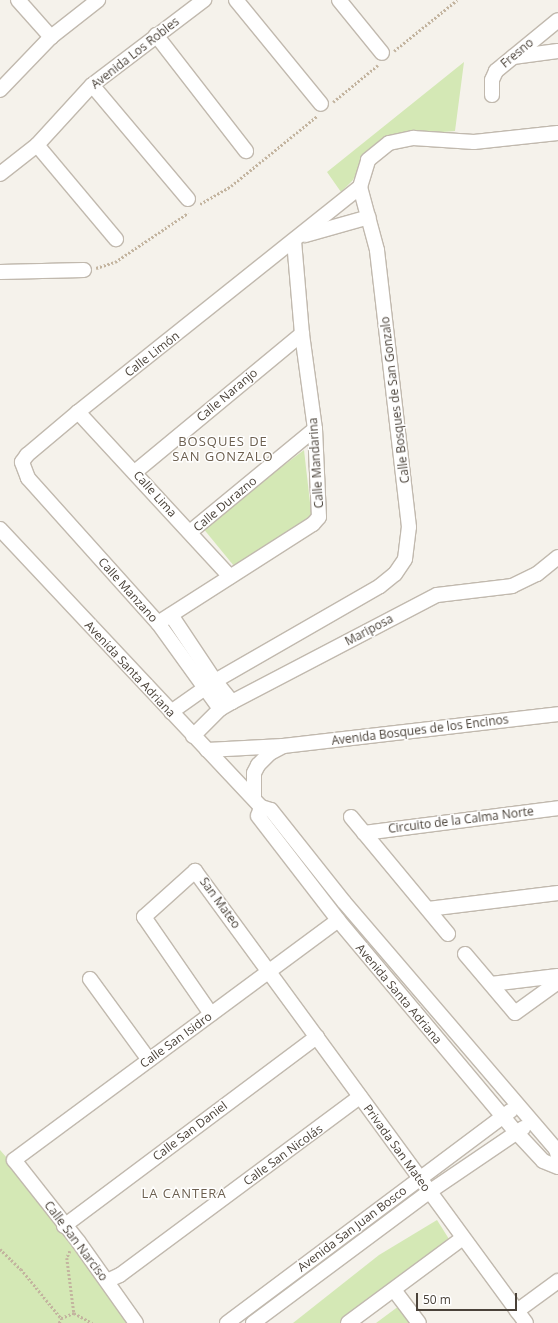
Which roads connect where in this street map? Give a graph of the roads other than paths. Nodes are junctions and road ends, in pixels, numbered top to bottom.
1 (18, 0) edge
2 (98, 0) edge
3 (204, 0) edge
4 (236, 0) edge
5 (339, 0) edge
6 (558, 20) edge
7 (156, 35) junction
8 (51, 37) junction
9 (558, 51) edge
10 (385, 56) road end
11 (512, 58) junction
12 (92, 85) junction
13 (0, 90) edge
14 (492, 95) dead end
15 (324, 107) road end
16 (558, 133) edge
17 (37, 145) junction
18 (246, 151) dead end
19 (0, 174) edge
20 (360, 187) junction
21 (188, 199) dead end
22 (369, 217) junction
23 (116, 239) dead end
24 (297, 239) junction
25 (84, 270) road end
26 (0, 272) edge
27 (302, 334) junction
28 (78, 412) junction
29 (315, 429) junction
30 (135, 472) junction
31 (28, 478) joint
32 (0, 529) edge
33 (190, 532) junction
34 (558, 557) edge
35 (230, 577) junction
36 (171, 615) junction
37 (158, 623) junction
38 (210, 684) junction
39 (232, 702) junction
40 (220, 709) junction
41 (171, 712) junction
42 (558, 714) edge
43 (193, 736) junction
44 (283, 746) junction
45 (207, 750) junction
46 (257, 802) junction
47 (558, 808) edge
48 (351, 817) dead end
49 (364, 833) junction
50 (558, 893) edge
51 (428, 908) junction
52 (338, 920) junction
53 (448, 934) dead end
54 (465, 954) dead end
55 (269, 971) junction
56 (558, 976) edge
57 (90, 979) dead end
58 (558, 982) edge
59 (491, 984) junction
60 (211, 1014) junction
61 (318, 1037) junction
62 (148, 1060) junction
63 (360, 1097) junction
64 (517, 1106) junction
65 (503, 1117) junction
66 (531, 1122) junction
67 (517, 1133) junction
68 (558, 1156) edge
69 (14, 1160) joint
70 (558, 1167) edge
71 (419, 1179) junction
72 (429, 1192) junction
73 (64, 1226) junction
74 (463, 1238) junction
75 (107, 1281) junction
76 (558, 1281) edge
77 (394, 1290) junction
78 (517, 1311) junction
79 (136, 1323) edge
80 (227, 1323) edge
81 (253, 1323) edge
82 (348, 1323) edge
83 (419, 1323) edge
84 (526, 1323) edge

1 - 8 street
2 - 8 street
3 - 7 street, Avenida Los Robles
4 - 15 street
5 - 10 street
6 - 11 street, Fresno
7 - 12 street, Avenida Los Robles
7 - 18 street
8 - 13 street
9 - 11 street
11 - 14 street, Fresno
12 - 17 street, Avenida Los Robles
12 - 21 street
16 - 20 street
17 - 19 street, Avenida Los Robles
17 - 23 street
20 - 22 street, Calle Bosques de San Gonzalo
20 - 24 street, Calle Limón
22 - 24 street, Calle Limón
22 - 38 street, Calle Bosques de San Gonzalo
24 - 27 street, Calle Mandarina
24 - 28 street, Calle Limón
25 - 26 street
27 - 29 street, Calle Mandarina
27 - 30 street, Calle Naranjo
28 - 30 street, Calle Lima
28 - 31 street, Calle Limón
29 - 33 street, Calle Durazno
29 - 35 street, Calle Mandarina
30 - 33 street, Calle Lima
31 - 37 street, Calle Manzano
32 - 41 street, Avenida Santa Adriana
33 - 35 street, Calle Lima
34 - 39 street, Mariposa
35 - 36 street, Calle Mandarina
36 - 37 street, Calle Mandarina
36 - 38 street, Calle Manzano
37 - 38 street, Calle Manzano
38 - 39 street, Calle Manzano
38 - 40 street, Calle Manzano
38 - 41 street, Calle Bosques de San Gonzalo
39 - 40 street, Mariposa
40 - 43 street, Mariposa
41 - 43 street, Avenida Santa Adriana
42 - 44 street, Avenida Bosques de los Encinos
43 - 45 street, Avenida Santa Adriana
44 - 45 street, Avenida Bosques de los Encinos
44 - 46 street, Avenida Bosques de los Encinos
45 - 46 street, Avenida Santa Adriana
46 - 52 street, Avenida Santa Adriana
46 - 64 street, Avenida Santa Adriana
47 - 49 street, Circuito de la Calma Norte
48 - 49 street
49 - 51 street
50 - 51 street
51 - 53 street
52 - 55 street, Calle San Isidro
52 - 65 street, Avenida Santa Adriana
54 - 59 street
55 - 60 street, Calle San Isidro
55 - 60 street, San Mateo
55 - 61 street, Privada San Mateo
56 - 59 street
57 - 62 street
58 - 59 street
60 - 62 street, Calle San Isidro
61 - 63 street, Privada San Mateo
61 - 73 street, Calle San Daniel
62 - 69 street, Calle San Isidro
63 - 71 street, Privada San Mateo
63 - 75 street, Calle San Nicolás
64 - 65 street, Avenida San Juan Bosco
64 - 66 street, Avenida Santa Adriana
65 - 67 street, Avenida Santa Adriana
65 - 71 street, Avenida San Juan Bosco
66 - 67 street, Avenida San Juan Bosco
66 - 68 street, Avenida Santa Adriana
67 - 70 street, Avenida Santa Adriana
67 - 72 street, Avenida San Juan Bosco
69 - 73 street, Calle San Narciso
71 - 72 street, Privada San Mateo
71 - 80 street, Avenida San Juan Bosco
72 - 74 street, Privada San Mateo
72 - 81 street, Avenida San Juan Bosco
73 - 75 street, Calle San Narciso
74 - 77 street
74 - 78 street, Privada San Mateo
75 - 79 street, Calle San Narciso
76 - 78 street
77 - 82 street
77 - 83 street
78 - 84 street, Privada San Mateo

